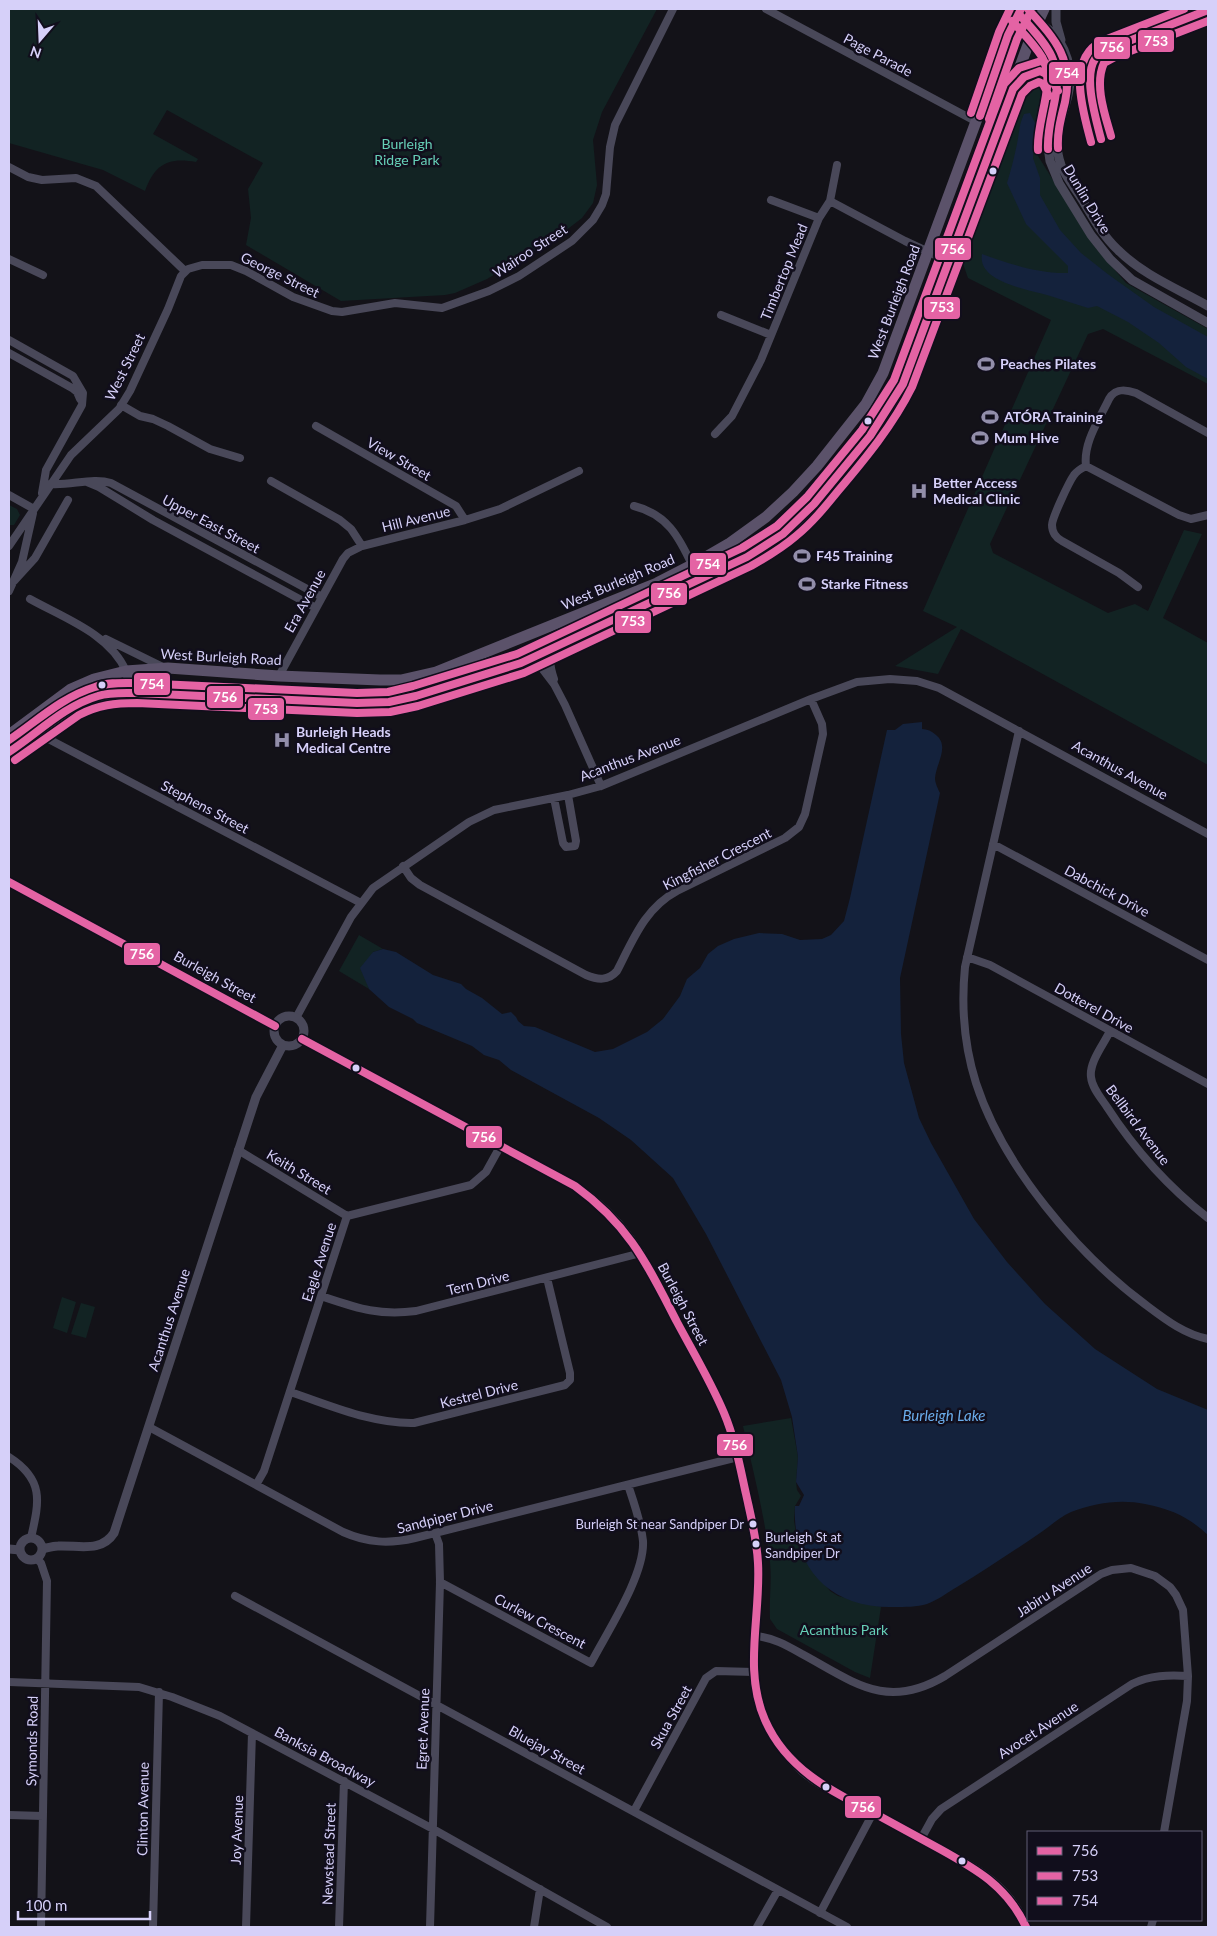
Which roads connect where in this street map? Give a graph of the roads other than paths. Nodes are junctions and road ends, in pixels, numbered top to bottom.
1 (673, 9) edge
2 (766, 9) edge
3 (1044, 9) edge
4 (1056, 9) edge
5 (1017, 10) edge
6 (1036, 27) junction
7 (1062, 46) junction
8 (1058, 91) junction
9 (1009, 98) junction
10 (978, 122) junction
11 (1058, 147) junction
12 (1047, 148) junction
13 (837, 165) dead end
14 (9, 167) edge
15 (771, 200) dead end
16 (830, 201) junction
17 (819, 218) junction
18 (929, 252) junction
19 (9, 259) edge
20 (948, 261) junction
21 (185, 271) junction
22 (43, 275) dead end
23 (1208, 306) edge
24 (428, 307) joint
25 (721, 315) dead end
26 (1208, 323) edge
27 (771, 335) junction
28 (9, 340) edge
29 (9, 353) edge
30 (121, 406) junction
31 (79, 411) junction
32 (316, 426) dead end
33 (1208, 433) edge
34 (715, 434) dead end
35 (240, 458) dead end
36 (1086, 466) junction
37 (579, 471) dead end
38 (271, 481) dead end
39 (87, 482) junction
40 (50, 484) junction
41 (42, 495) junction
42 (9, 496) edge
43 (68, 500) dead end
44 (634, 506) dead end
45 (34, 509) junction
46 (1208, 515) edge
47 (465, 520) junction
48 (28, 534) junction
49 (12, 535) edge
50 (9, 545) edge
51 (362, 546) junction
52 (23, 557) junction
53 (692, 565) junction
54 (14, 581) junction
55 (1138, 587) dead end
56 (9, 591) edge
57 (322, 597) junction
58 (30, 599) dead end
59 (316, 608) junction
60 (97, 636) junction
61 (562, 645) junction
62 (521, 663) junction
63 (168, 668) junction
64 (126, 671) junction
65 (279, 676) junction
66 (554, 684) junction
67 (233, 697) junction
68 (811, 699) junction
69 (1018, 730) junction
70 (37, 733) junction
71 (9, 735) edge
72 (9, 752) edge
73 (601, 786) junction
74 (568, 795) junction
75 (554, 798) junction
76 (1208, 834) edge
77 (993, 844) junction
78 (403, 866) junction
79 (9, 882) edge
80 (361, 902) junction
81 (967, 957) junction
82 (1208, 960) edge
83 (296, 1018) junction
84 (275, 1026) junction
85 (1110, 1031) junction
86 (302, 1038) junction
87 (283, 1045) junction
88 (1208, 1084) edge
89 (501, 1145) junction
90 (238, 1150) junction
91 (347, 1216) junction
92 (1208, 1218) edge
93 (641, 1253) junction
94 (547, 1278) junction
95 (321, 1296) junction
96 (1208, 1340) edge
97 (290, 1392) junction
98 (149, 1427) junction
99 (9, 1457) edge
100 (738, 1457) junction
101 (256, 1485) junction
102 (628, 1485) junction
103 (434, 1533) junction
104 (30, 1538) junction
105 (9, 1549) edge
106 (42, 1549) junction
107 (20, 1550) junction
108 (37, 1559) junction
109 (440, 1582) junction
110 (235, 1596) dead end
111 (756, 1636) junction
112 (754, 1672) junction
113 (1188, 1676) junction
114 (9, 1682) edge
115 (46, 1682) junction
116 (159, 1692) junction
117 (436, 1704) junction
118 (252, 1733) junction
119 (344, 1781) junction
120 (634, 1811) junction
121 (873, 1813) junction
122 (9, 1815) edge
123 (43, 1816) junction
124 (433, 1829) junction
125 (1164, 1831) edge
126 (920, 1839) junction
127 (540, 1889) junction
128 (778, 1890) junction
129 (820, 1913) junction
130 (41, 1927) edge
131 (153, 1927) edge
132 (246, 1927) edge
133 (340, 1927) edge
134 (430, 1927) edge
135 (534, 1927) edge
136 (607, 1927) edge
137 (757, 1927) edge
138 (847, 1927) edge
139 (1026, 1927) edge

1 - 24 street, Wairoo Street
2 - 10 street, Page Parade
3 - 6 main road
4 - 7 street
5 - 6 street, Dunlin Drive
5 - 10 main road, West Burleigh Road
6 - 7 street, Dunlin Drive
6 - 8 street, Dunlin Drive
6 - 9 main road
7 - 11 street, Dunlin Drive
8 - 9 street
8 - 12 street, Dunlin Drive
9 - 20 main road
10 - 18 main road, West Burleigh Road
11 - 12 street
11 - 23 street, Dunlin Drive
12 - 26 street, Dunlin Drive
13 - 16 street, Timbertop Mead
14 - 21 street
15 - 17 street, Timbertop Mead
16 - 17 street, Timbertop Mead
16 - 18 street
17 - 27 street, Timbertop Mead
18 - 20 street
18 - 53 main road, West Burleigh Road
19 - 22 street
20 - 61 main road
21 - 24 street, George Street
21 - 30 street, West Street
25 - 27 street, Timbertop Mead
27 - 34 street, Timbertop Mead
28 - 31 street
29 - 31 street
30 - 35 street
30 - 40 street, West Street
31 - 41 street
32 - 47 street, View Street
33 - 36 street
36 - 46 street
36 - 55 street
37 - 47 street, Hill Avenue
38 - 51 street
39 - 40 street, Upper East Street
39 - 57 street, Upper East Street
39 - 59 street, Upper East Street
40 - 41 street, West Street
41 - 45 street, West Street
42 - 45 street
43 - 54 street
44 - 53 street
45 - 48 street, West Street
45 - 49 street, West Street
47 - 51 street, Hill Avenue
48 - 49 street
48 - 52 street, West Street
49 - 50 street, West Street
50 - 52 street
51 - 57 street, Era Avenue
52 - 54 street, West Street
53 - 65 main road, West Burleigh Road
54 - 56 street, West Street
57 - 59 street, Era Avenue
58 - 60 street
59 - 65 street, Era Avenue
60 - 63 street
60 - 64 street
61 - 62 main road
61 - 66 street
62 - 66 street
62 - 67 main road
63 - 64 main road, West Burleigh Road
63 - 65 main road, West Burleigh Road
64 - 67 main road
64 - 71 main road, West Burleigh Road
66 - 73 street
67 - 70 main road
68 - 69 street, Acanthus Avenue
68 - 73 street, Acanthus Avenue
68 - 78 street, Kingfisher Crescent
69 - 76 street, Acanthus Avenue
69 - 77 street
70 - 72 main road
70 - 80 street, Stephens Street
73 - 74 street, Acanthus Avenue
74 - 75 street, Acanthus Avenue
74 - 75 street
75 - 78 street, Acanthus Avenue
77 - 81 street
77 - 82 street, Dabchick Drive
78 - 80 street, Acanthus Avenue
79 - 84 street, Burleigh Street
80 - 83 street, Acanthus Avenue
81 - 85 street, Dotterel Drive
81 - 96 street
83 - 84 street
83 - 86 street
84 - 87 street
85 - 88 street, Dotterel Drive
85 - 92 street, Bellbird Avenue
86 - 87 street
86 - 89 street, Burleigh Street
87 - 90 street, Acanthus Avenue
89 - 91 street, Eagle Avenue
89 - 93 street, Burleigh Street
90 - 91 street, Keith Street
90 - 98 street, Acanthus Avenue
91 - 95 street, Eagle Avenue
93 - 94 street, Tern Drive
93 - 100 street, Burleigh Street
94 - 95 street, Tern Drive
94 - 97 street, Kestrel Drive
95 - 97 street, Eagle Avenue
97 - 101 street, Eagle Avenue
98 - 101 street, Sandpiper Drive
98 - 106 street, Acanthus Avenue
99 - 104 street
100 - 102 street, Sandpiper Drive
100 - 111 street, Burleigh Street
101 - 103 street, Sandpiper Drive
102 - 103 street, Sandpiper Drive
102 - 109 street, Curlew Crescent
103 - 109 street, Egret Avenue
104 - 106 street
104 - 107 street
105 - 107 street
106 - 108 street
107 - 108 street
108 - 115 street, Symonds Road
109 - 117 street, Egret Avenue
110 - 117 street, Bluejay Street
111 - 112 street, Burleigh Street
111 - 113 street, Jabiru Avenue
112 - 120 street, Skua Street
112 - 121 street, Burleigh Street
113 - 125 street, Jabiru Avenue
113 - 126 street, Avocet Avenue
114 - 115 street, Banksia Broadway
115 - 116 street, Banksia Broadway
115 - 123 street, Symonds Road
116 - 118 street, Banksia Broadway
116 - 131 street, Clinton Avenue
117 - 120 street, Bluejay Street
117 - 124 street, Egret Avenue
118 - 119 street, Banksia Broadway
118 - 132 street, Joy Avenue
119 - 124 street, Banksia Broadway
119 - 133 street, Newstead Street
120 - 128 street, Bluejay Street
121 - 126 street, Burleigh Street
121 - 129 street
122 - 123 street
123 - 130 street, Symonds Road
124 - 127 street, Banksia Broadway
124 - 134 street, Egret Avenue
126 - 139 street, Burleigh Street
127 - 135 street
127 - 136 street, Banksia Broadway
128 - 129 street, Bluejay Street
128 - 137 street
129 - 138 street, Bluejay Street

